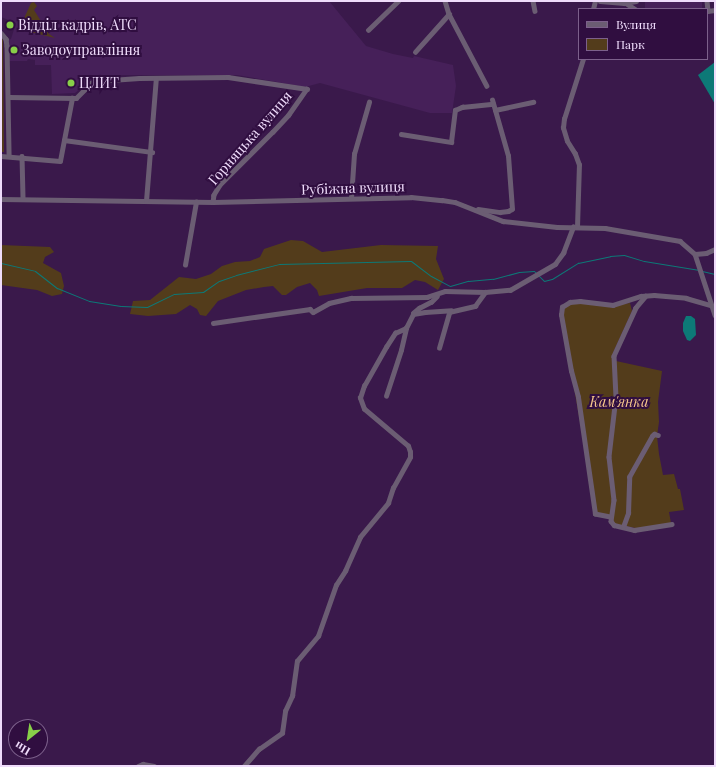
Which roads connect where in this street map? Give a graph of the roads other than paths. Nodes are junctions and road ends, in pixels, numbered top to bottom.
1 (398, 1) edge
2 (445, 1) edge
3 (534, 1) edge
4 (600, 1) edge
5 (636, 1) edge
6 (624, 3) junction
7 (633, 8) edge
8 (715, 10) edge
9 (708, 11) edge
10 (535, 12) dead end
11 (449, 14) junction
12 (368, 30) dead end
13 (1, 34) edge
14 (415, 52) dead end
15 (583, 60) edge
16 (156, 78) junction
17 (487, 86) dead end
18 (9, 97) junction
19 (72, 98) junction
20 (369, 102) dead end
21 (533, 102) dead end
22 (495, 110) junction
23 (401, 134) dead end
24 (64, 140) junction
25 (152, 152) junction
26 (9, 155) junction
27 (1, 156) edge
28 (22, 156) junction
29 (23, 198) junction
30 (350, 198) junction
31 (1, 199) edge
32 (146, 201) junction
33 (196, 202) junction
34 (213, 202) junction
35 (472, 209) junction
36 (575, 227) junction
37 (715, 249) edge
38 (695, 254) junction
39 (186, 266) dead end
40 (485, 292) junction
41 (438, 294) junction
42 (647, 295) junction
43 (711, 305) junction
44 (451, 310) junction
45 (715, 315) edge
46 (411, 319) junction
47 (213, 323) dead end
48 (406, 328) junction
49 (439, 348) dead end
50 (386, 396) dead end
51 (658, 435) dead end
52 (610, 517) junction
53 (672, 524) dead end
54 (623, 527) junction
55 (138, 766) edge
56 (154, 766) edge
57 (244, 766) edge

1 - 12 street
2 - 11 street
3 - 10 street
4 - 6 street
5 - 6 street
6 - 7 street
8 - 9 street
11 - 14 street
11 - 17 street
13 - 18 street
15 - 36 street
16 - 19 street
16 - 25 street
16 - 34 street, Горняцька вулиця
18 - 19 street
18 - 26 street
19 - 24 street
20 - 30 street
21 - 22 street
22 - 23 street
22 - 35 street
24 - 25 street
24 - 28 street
25 - 32 street
26 - 27 street
26 - 28 street
28 - 29 street
29 - 31 street, Рубіжна вулиця
29 - 32 street, Рубіжна вулиця
30 - 34 street, Рубіжна вулиця
30 - 35 street, Рубіжна вулиця
32 - 33 street, Рубіжна вулиця
33 - 34 street, Рубіжна вулиця
33 - 39 street
35 - 36 street, Рубіжна вулиця
36 - 38 street, Рубіжна вулиця
36 - 40 street
37 - 38 street
38 - 43 street
40 - 41 street
40 - 44 street
41 - 46 street
41 - 47 street
42 - 43 street
42 - 52 street
42 - 52 street
43 - 45 street
44 - 46 street
44 - 49 street
46 - 48 street
48 - 50 street
48 - 57 street
51 - 54 street
52 - 54 street
53 - 54 street
55 - 56 street

